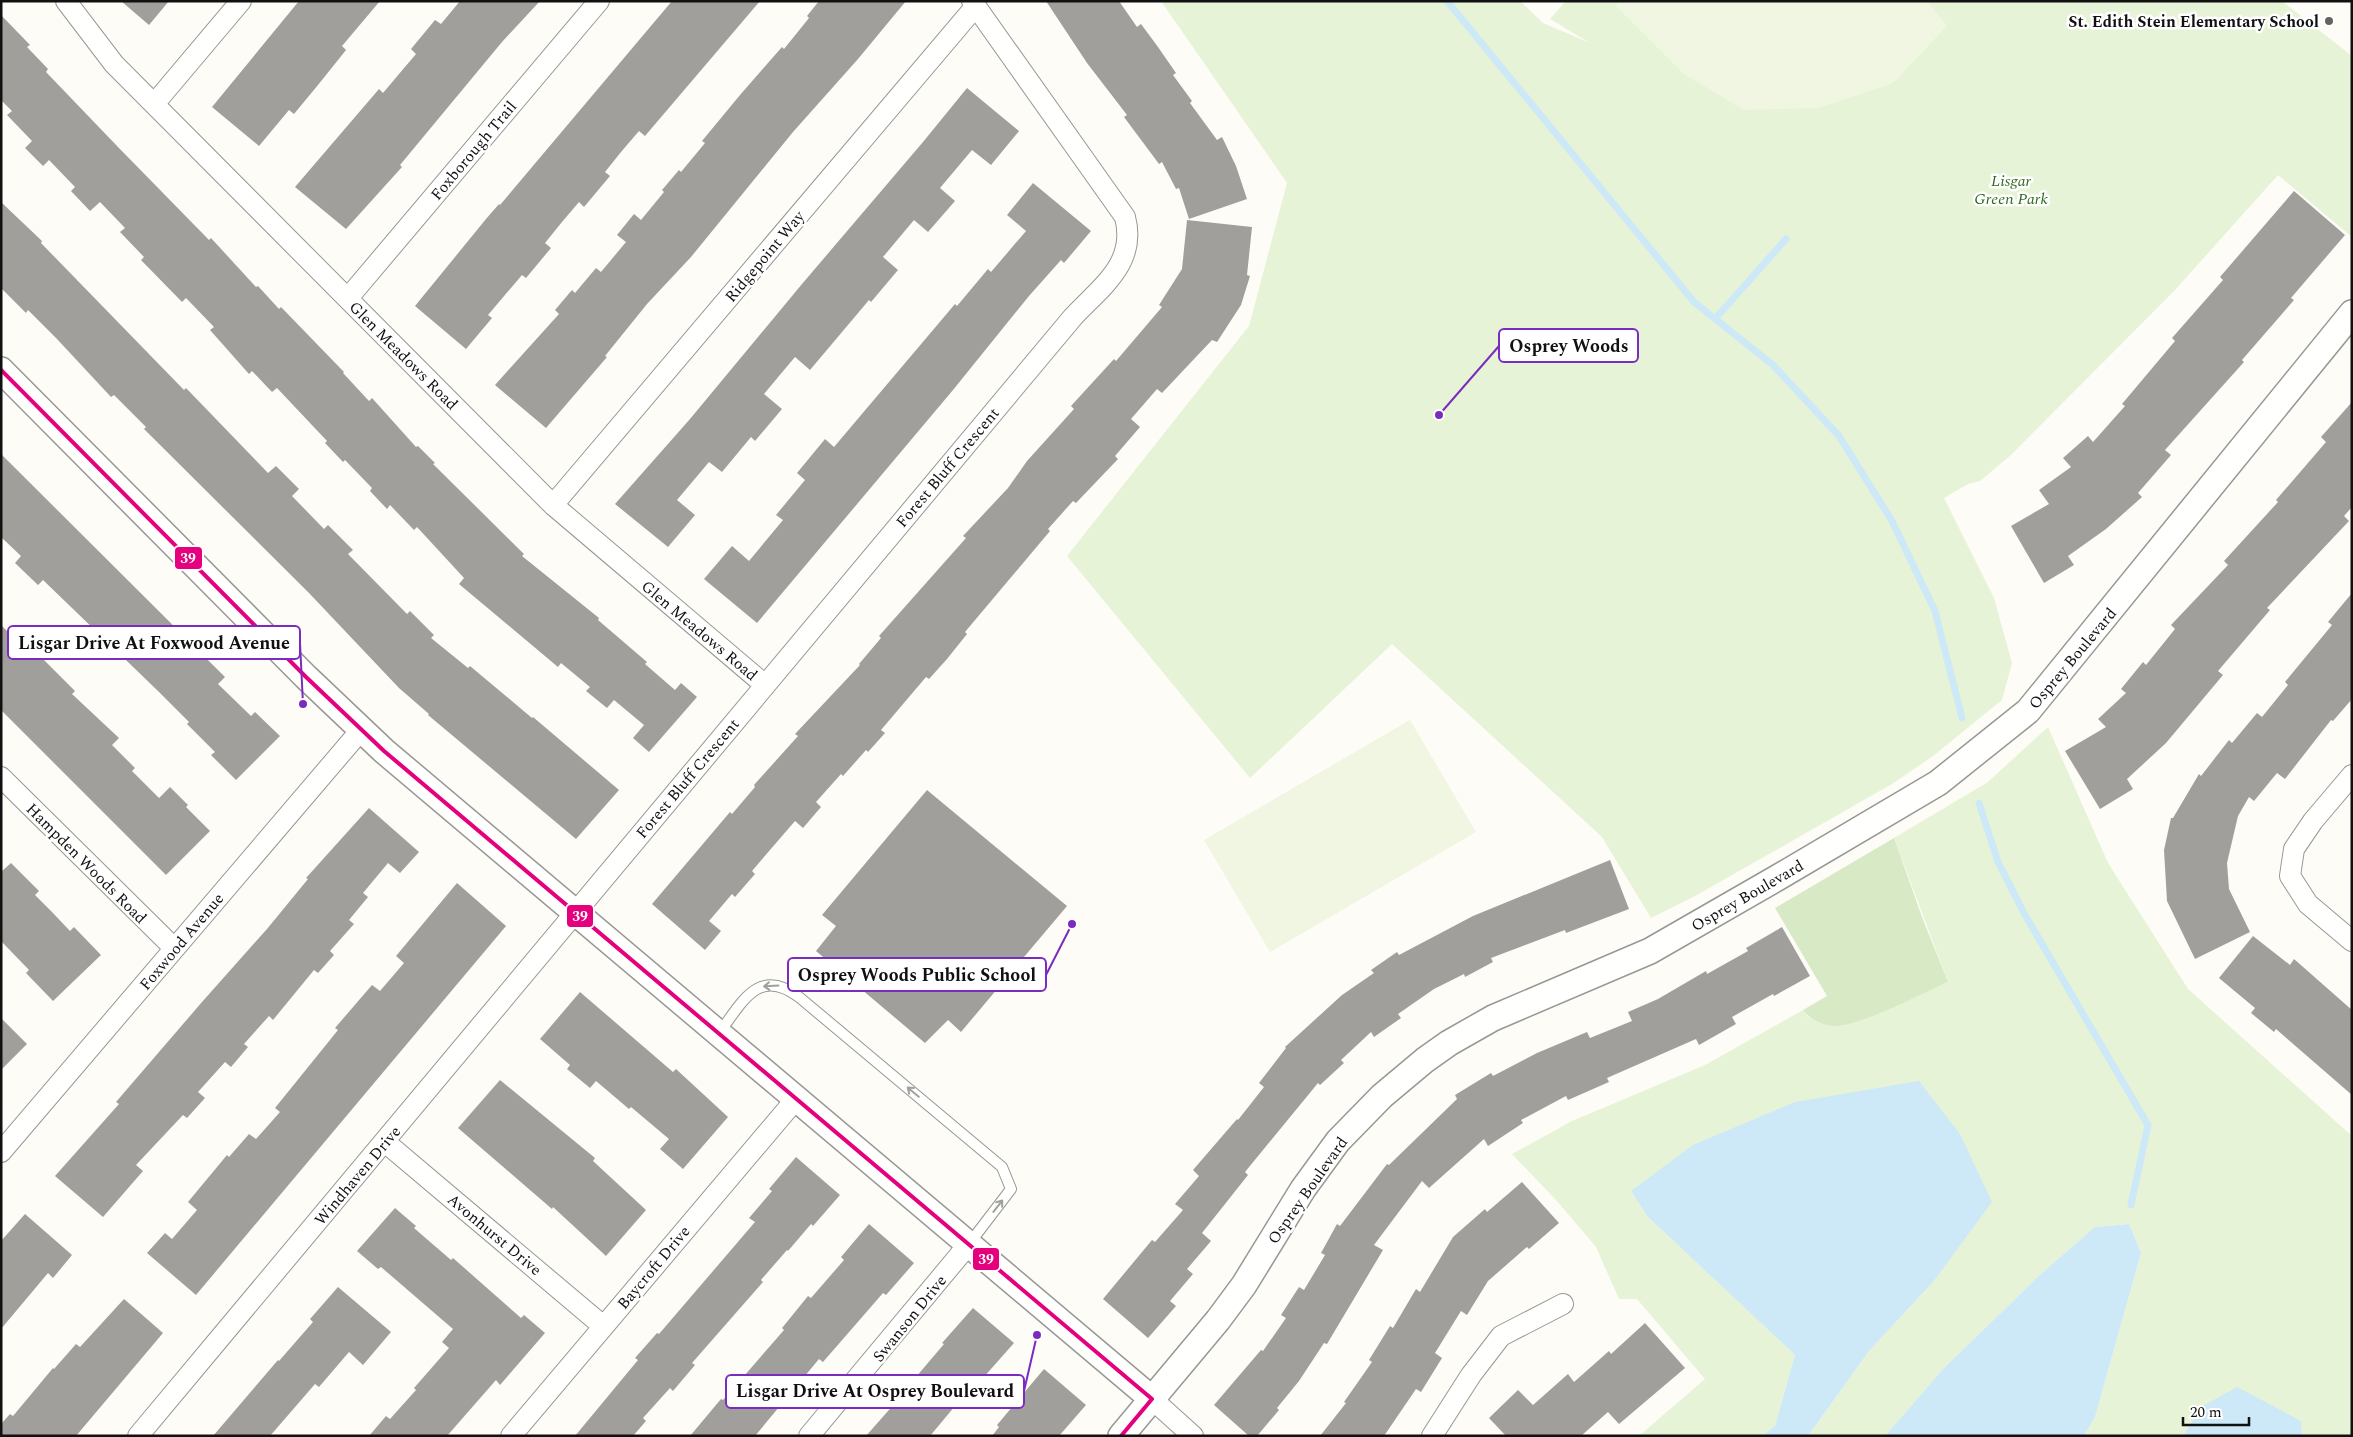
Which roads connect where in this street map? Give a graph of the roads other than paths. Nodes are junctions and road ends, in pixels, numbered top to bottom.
1 (66, 1) edge
2 (240, 1) edge
3 (599, 1) edge
4 (974, 4) edge
5 (155, 103) junction
6 (348, 298) junction
7 (2352, 313) edge
8 (1, 370) edge
9 (553, 505) junction
10 (765, 685) junction
11 (361, 730) junction
12 (2352, 775) edge
13 (1, 777) edge
14 (576, 914) junction
15 (2352, 941) edge
16 (174, 948) junction
17 (718, 1033) junction
18 (796, 1099) junction
19 (385, 1142) junction
20 (1, 1152) edge
21 (968, 1245) junction
22 (1563, 1304) dead end
23 (603, 1326) junction
24 (1152, 1399) junction
25 (138, 1436) edge
26 (511, 1436) edge
27 (809, 1436) edge
28 (1121, 1436) edge
29 (1193, 1436) edge
30 (1432, 1436) edge

1 - 5 street, Glen Meadows Road
2 - 5 street
3 - 6 street, Foxborough Trail
4 - 9 street, Ridgepoint Way
4 - 10 street, Forest Bluff Crescent
5 - 6 street, Glen Meadows Road
6 - 9 street, Glen Meadows Road
7 - 24 street, Osprey Boulevard
8 - 11 street
9 - 10 street, Glen Meadows Road
10 - 14 street, Forest Bluff Crescent
11 - 14 street
11 - 16 street, Foxwood Avenue
12 - 15 street
13 - 16 street, Hampden Woods Road
14 - 17 street
14 - 19 street, Windhaven Drive
16 - 20 street, Foxwood Avenue
17 - 18 street
21 -> 17 lane
18 - 21 street
18 - 23 street, Baycroft Drive
19 - 23 street, Avonhurst Drive
19 - 25 street, Windhaven Drive
21 - 24 street
21 - 27 street, Swanson Drive
22 - 30 street
23 - 26 street, Baycroft Drive
24 - 28 street, Osprey Boulevard
24 - 29 street

